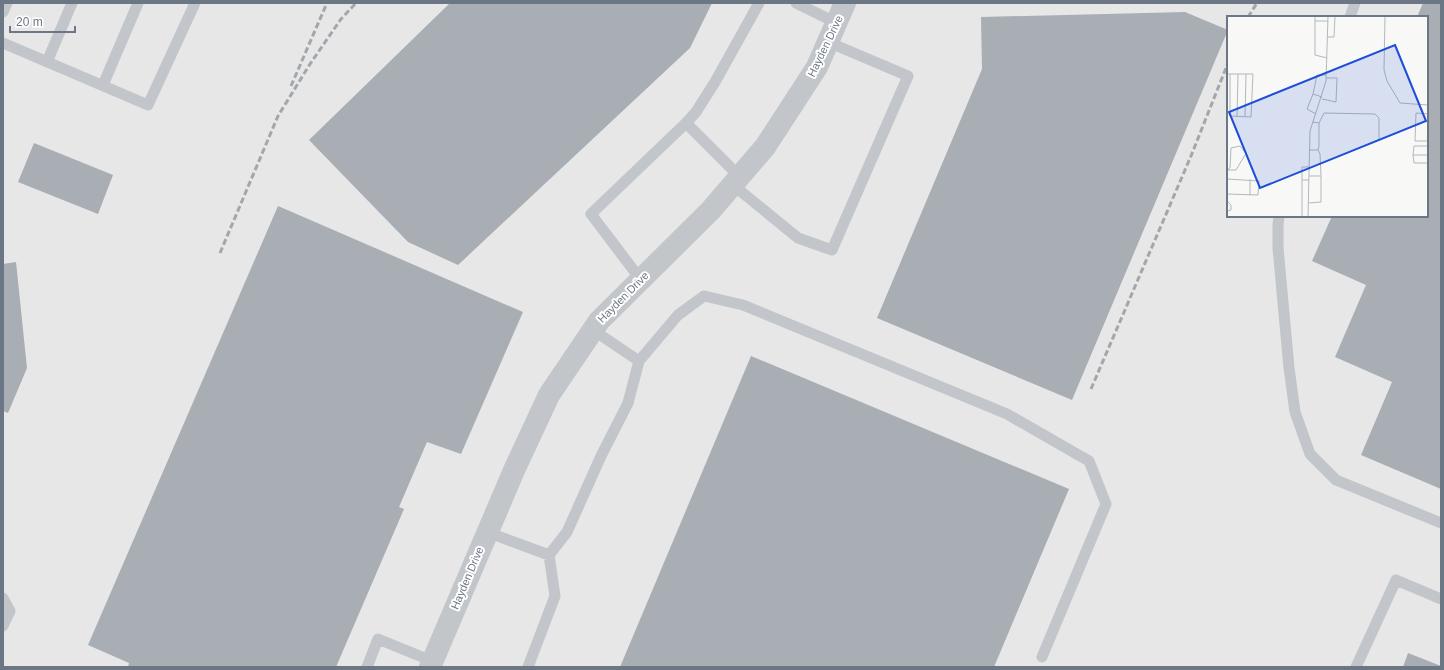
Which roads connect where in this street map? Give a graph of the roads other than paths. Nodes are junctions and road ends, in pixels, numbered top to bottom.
1 (7, 3) edge
2 (72, 3) edge
3 (138, 3) edge
4 (195, 3) edge
5 (759, 3) edge
6 (796, 3) edge
7 (846, 3) edge
8 (1356, 3) edge
9 (3, 12) edge
10 (1350, 16) edge
11 (832, 32) junction
12 (3, 43) edge
13 (47, 62) junction
14 (103, 85) junction
15 (686, 123) junction
16 (737, 181) junction
17 (1279, 217) edge
18 (641, 280) junction
19 (593, 330) junction
20 (639, 361) junction
21 (1441, 523) edge
22 (487, 532) junction
23 (549, 555) junction
24 (3, 598) edge
25 (1441, 599) edge
26 (3, 626) edge
27 (1042, 657) dead end
28 (431, 664) edge
29 (367, 667) edge
30 (528, 667) edge
31 (1356, 667) edge

1 - 9 lane
2 - 13 lane
3 - 14 lane
4 - 14 lane
5 - 15 lane
6 - 11 lane
7 - 11 street, Hayden Drive
8 - 10 lane
11 - 16 street, Hayden Drive
11 - 16 lane
12 - 13 lane
13 - 14 lane
15 - 16 lane
15 - 18 lane
16 - 18 street, Hayden Drive
17 - 21 lane
18 - 19 street, Hayden Drive
19 - 20 lane
19 - 22 street, Hayden Drive
20 - 23 lane
20 - 27 lane
22 - 23 lane
22 - 28 street, Hayden Drive
23 - 30 lane
24 - 26 lane
25 - 31 lane
28 - 29 lane

